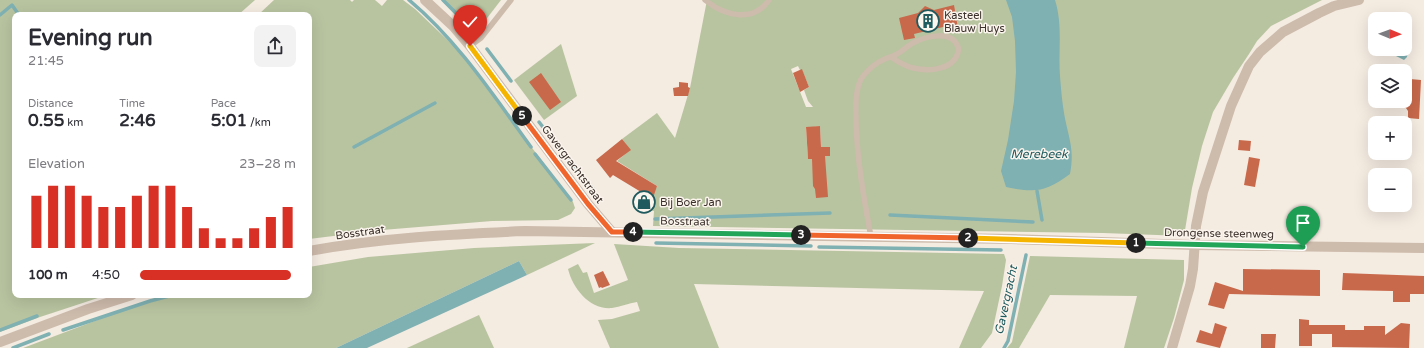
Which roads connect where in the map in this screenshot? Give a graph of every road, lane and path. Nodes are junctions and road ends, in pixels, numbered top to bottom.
1 (425, 0) edge
2 (511, 0) edge
3 (705, 0) edge
4 (769, 0) edge
5 (1359, 0) edge
6 (470, 46) junction
7 (891, 57) junction
8 (612, 232) junction
9 (871, 237) junction
10 (1038, 240) joint
11 (1194, 245) junction
12 (1424, 248) edge
13 (312, 251) edge
14 (123, 298) edge
15 (0, 342) edge
16 (1172, 348) edge

1 - 6 street, Gavergrachtstraat
2 - 6 lane
3 - 4 lane
5 - 11 street
6 - 8 street, Gavergrachtstraat
7 - 7 lane
7 - 9 lane
8 - 9 street, Bosstraat
8 - 13 street, Bosstraat
9 - 10 street, Bosstraat
10 - 11 street, Drongense steenweg
11 - 12 street, Drongense steenweg
11 - 16 street
14 - 15 street

